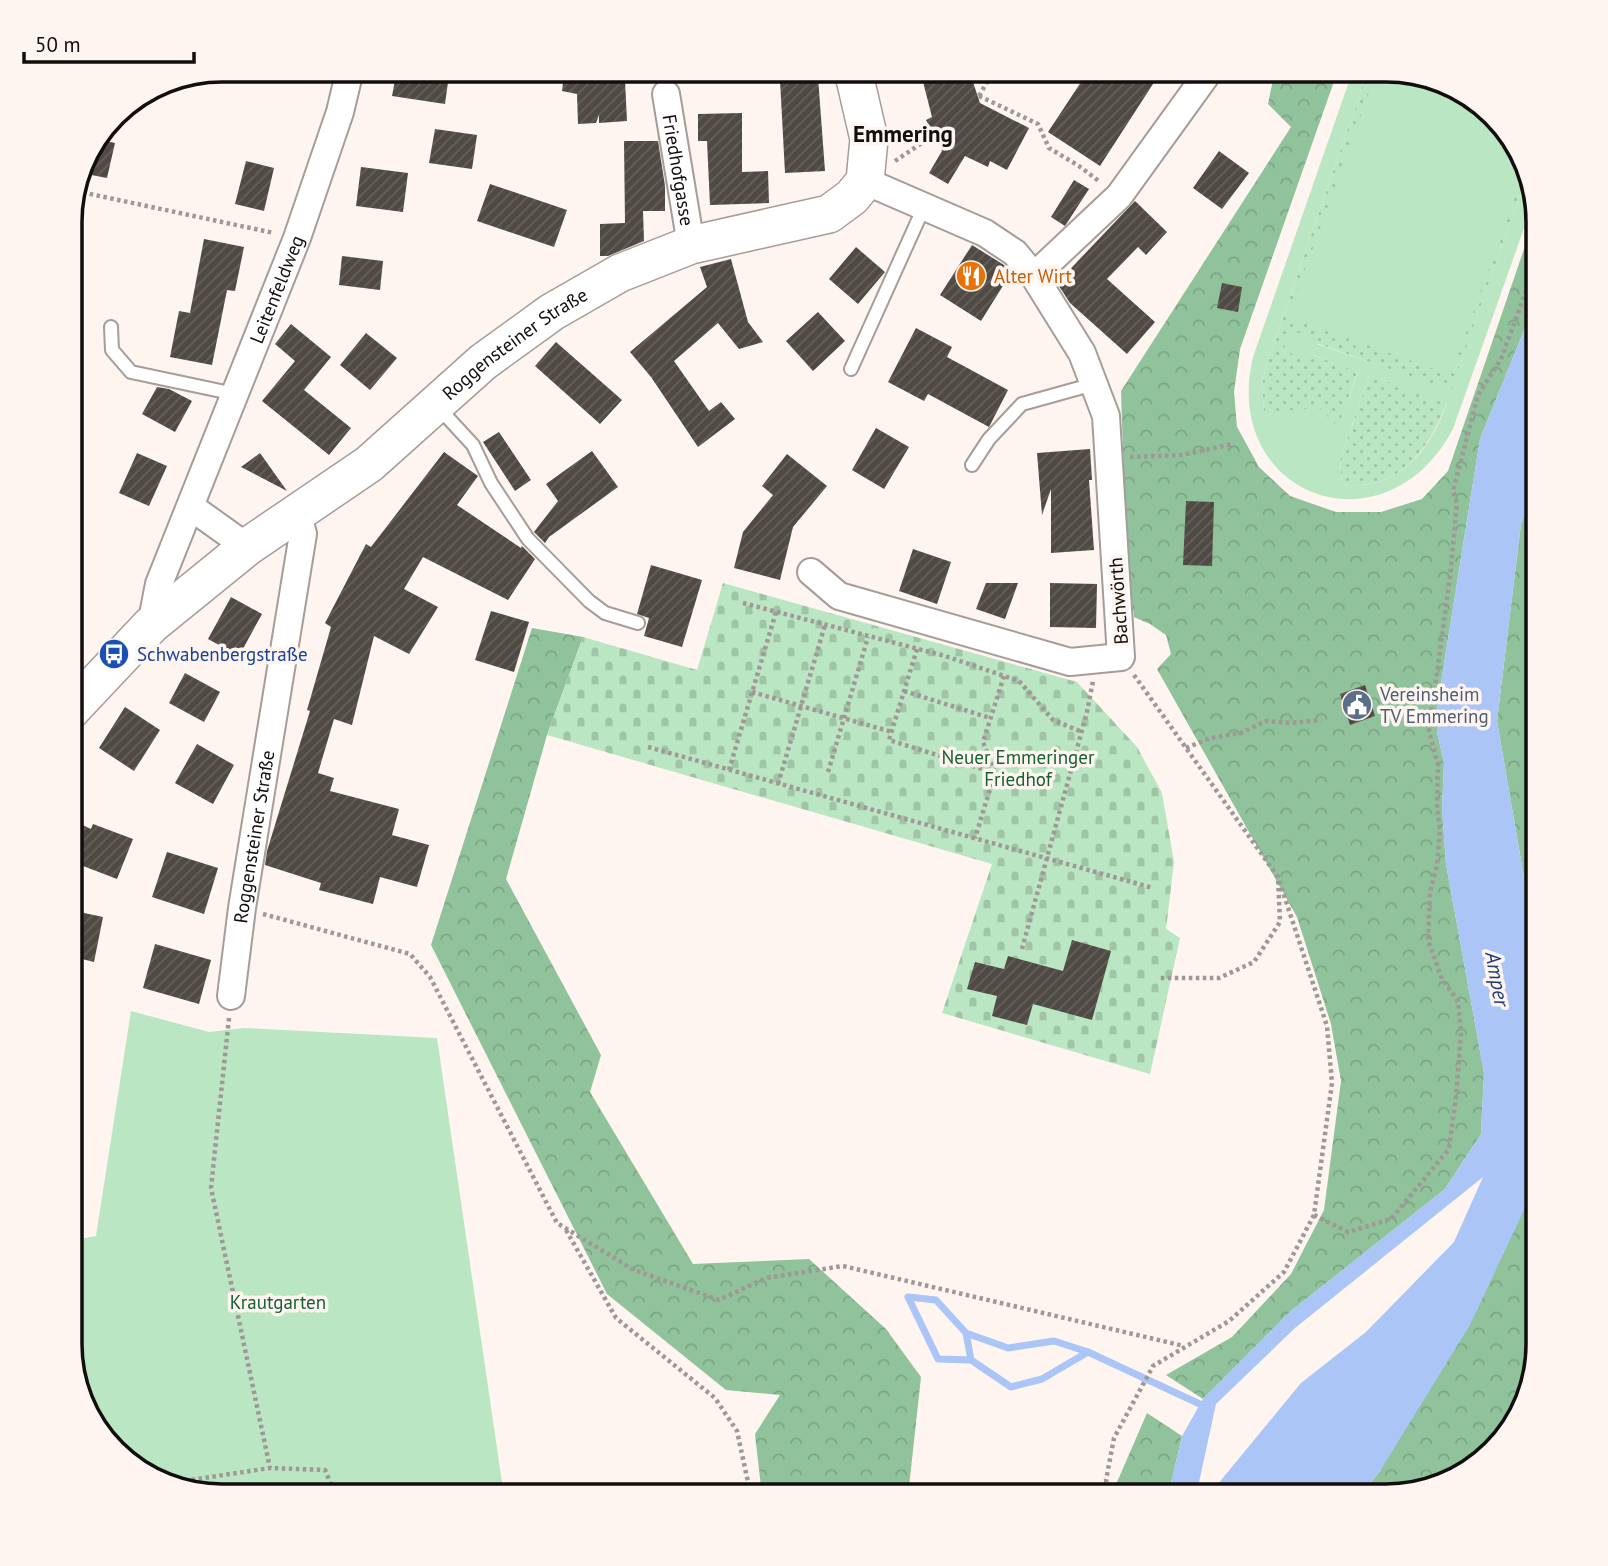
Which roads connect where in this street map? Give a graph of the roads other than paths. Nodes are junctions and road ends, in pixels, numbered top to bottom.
1 (347, 82) edge
2 (856, 83) edge
3 (1201, 83) edge
4 (666, 94) dead end
5 (864, 181) junction
6 (924, 207) junction
7 (691, 245) junction
8 (1034, 276) junction
9 (111, 327) dead end
10 (851, 369) dead end
11 (1094, 384) junction
12 (235, 394) junction
13 (435, 404) junction
14 (972, 465) dead end
15 (191, 507) junction
16 (297, 513) junction
17 (247, 547) junction
18 (811, 572) dead end
19 (638, 622) dead end
20 (151, 625) junction
21 (83, 698) edge
22 (231, 996) road end

1 - 12 street, Leitenfeldweg
2 - 5 street
3 - 8 street
4 - 7 street, Friedhofgasse
5 - 6 street, Bachwörth
5 - 7 street, Roggensteiner Straße
6 - 8 street, Bachwörth
6 - 10 lane
7 - 13 street, Roggensteiner Straße
8 - 11 street, Bachwörth
9 - 12 lane
11 - 14 lane
11 - 18 street, Bachwörth
12 - 15 street, Leitenfeldweg
13 - 16 street, Roggensteiner Straße
13 - 19 lane
15 - 17 street
15 - 20 street, Leitenfeldweg
16 - 17 street, Roggensteiner Straße
16 - 22 street, Roggensteiner Straße
17 - 20 street, Roggensteiner Straße
20 - 21 street, Roggensteiner Straße

